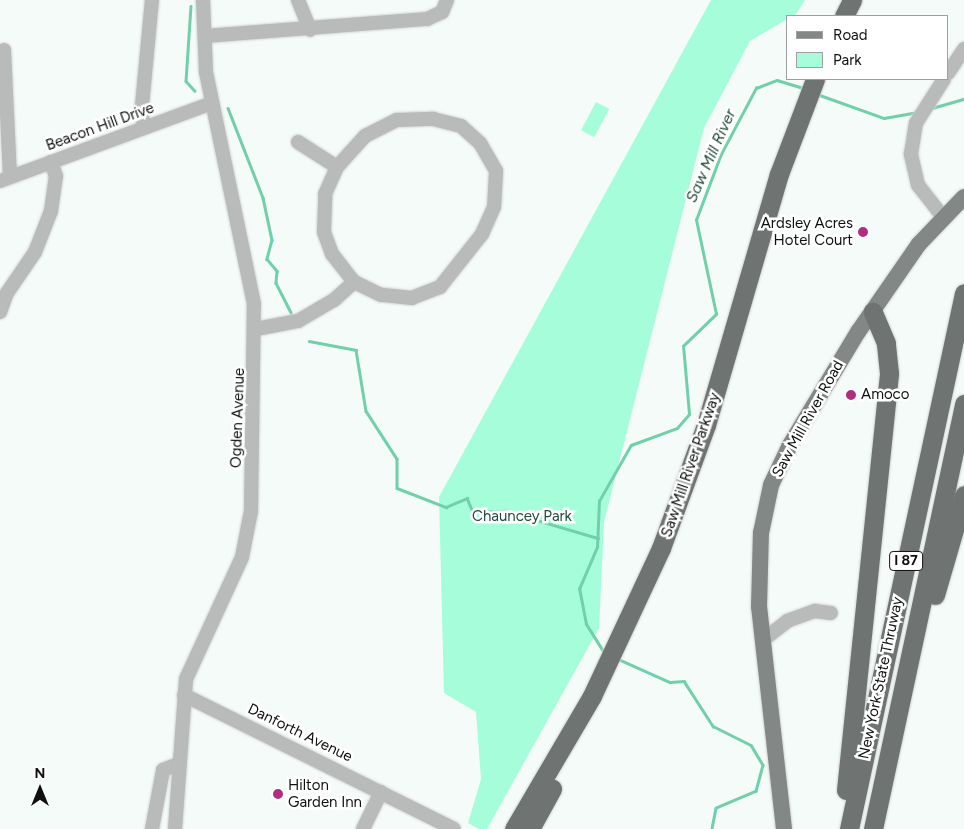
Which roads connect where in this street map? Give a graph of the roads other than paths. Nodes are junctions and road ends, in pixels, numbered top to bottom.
1 (152, 0) edge
2 (203, 0) edge
3 (298, 0) edge
4 (447, 0) edge
5 (860, 4) edge
6 (845, 15) edge
7 (310, 30) junction
8 (205, 36) junction
9 (964, 49) edge
10 (4, 50) dead end
11 (949, 72) edge
12 (822, 80) edge
13 (943, 80) edge
14 (212, 103) junction
15 (146, 127) junction
16 (298, 142) dead end
17 (51, 162) junction
18 (337, 167) junction
19 (5, 179) edge
20 (964, 197) edge
21 (943, 216) junction
22 (18, 278) junction
23 (354, 282) junction
24 (0, 284) edge
25 (964, 293) edge
26 (0, 312) edge
27 (873, 312) junction
28 (256, 329) junction
29 (964, 404) edge
30 (964, 495) edge
31 (831, 613) dead end
32 (763, 640) junction
33 (611, 670) junction
34 (184, 695) junction
35 (899, 708) junction
36 (179, 764) junction
37 (381, 792) junction
38 (152, 829) edge
39 (175, 829) edge
40 (363, 829) edge
41 (454, 829) edge
42 (514, 829) edge
43 (530, 829) edge
44 (784, 829) edge
45 (841, 829) edge
46 (849, 829) edge
47 (872, 829) edge

1 - 15 street
2 - 8 street, Ogden Avenue
3 - 7 street
4 - 7 street
5 - 6 highway
7 - 8 street
8 - 14 street, Ogden Avenue
9 - 11 street
10 - 19 street
12 - 33 highway, Saw Mill River Parkway
13 - 21 street
14 - 15 street, Beacon Hill Drive
14 - 28 street, Ogden Avenue
15 - 17 street, Beacon Hill Drive
16 - 18 street
17 - 19 street, Beacon Hill Drive
17 - 22 street
18 - 23 street
18 - 23 street
20 - 21 main road, Saw Mill River Road
21 - 27 main road, Saw Mill River Road
22 - 24 street
22 - 26 street
23 - 28 street
25 - 46 highway, New York State Thruway / I 87
27 - 32 main road, Saw Mill River Road
27 - 45 highway
28 - 34 street, Ogden Avenue
29 - 35 highway, New York State Thruway / I 87
30 - 35 highway
31 - 32 street
32 - 44 main road, Saw Mill River Road
33 - 42 highway, Saw Mill River Parkway
33 - 43 highway, Saw Mill River Parkway
34 - 36 street, Ogden Avenue
34 - 37 street, Danforth Avenue
35 - 47 highway, New York State Thruway / I 87
36 - 38 street
36 - 39 street, Ogden Avenue
37 - 40 street
37 - 41 street, Danforth Avenue

